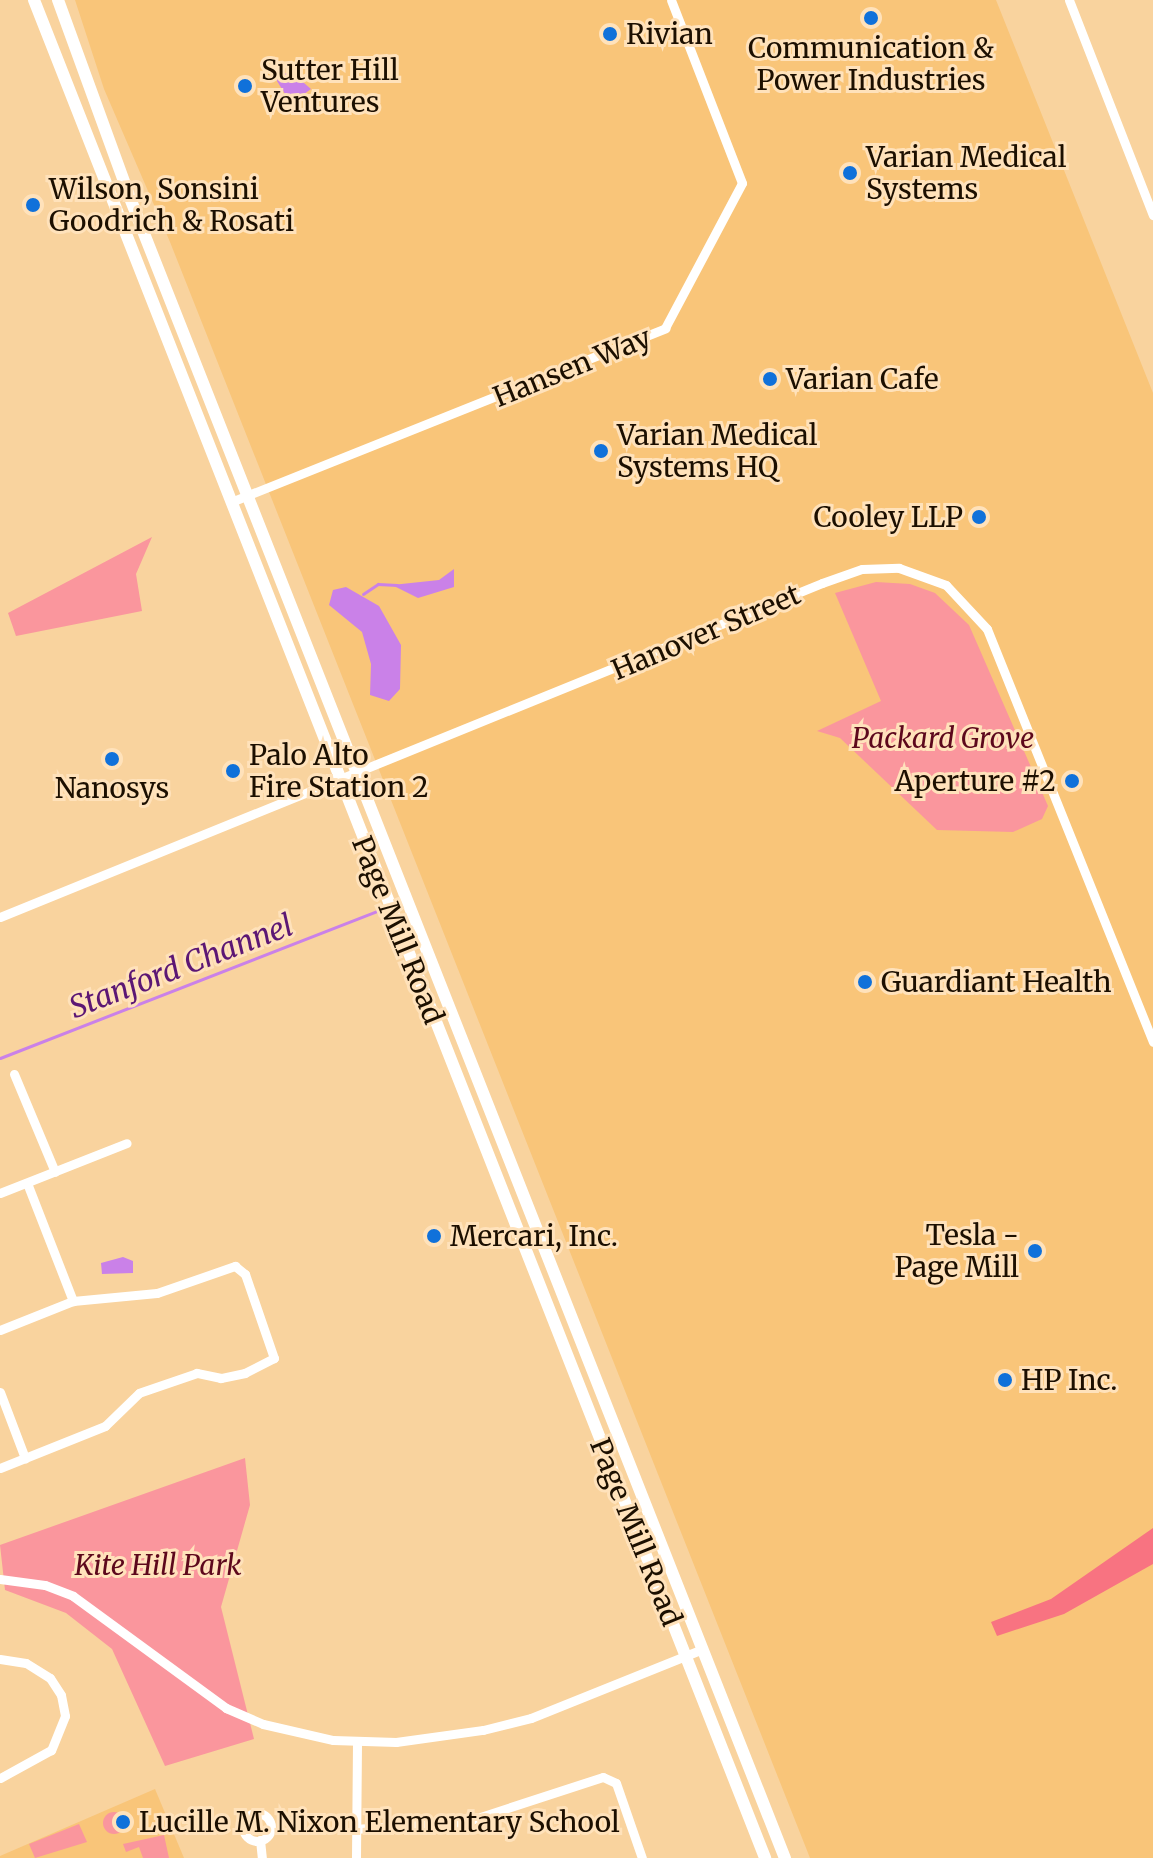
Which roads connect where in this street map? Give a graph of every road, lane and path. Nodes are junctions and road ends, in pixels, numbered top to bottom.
1 (34, 0) edge
2 (58, 0) edge
3 (671, 0) edge
4 (1069, 0) edge
5 (1153, 215) edge
6 (247, 495) junction
7 (231, 502) junction
8 (358, 775) junction
9 (340, 783) junction
10 (0, 917) edge
11 (1153, 1042) edge
12 (14, 1074) dead end
13 (127, 1143) dead end
14 (55, 1172) junction
15 (27, 1183) junction
16 (0, 1193) edge
17 (513, 1222) junction
18 (538, 1234) junction
19 (73, 1301) junction
20 (0, 1330) edge
21 (0, 1392) edge
22 (25, 1458) junction
23 (0, 1468) edge
24 (0, 1579) edge
25 (703, 1649) junction
26 (685, 1656) junction
27 (0, 1659) edge
28 (357, 1742) junction
29 (0, 1778) edge
30 (354, 1829) junction
31 (260, 1840) dead end
32 (262, 1858) edge
33 (356, 1858) edge
34 (642, 1858) edge
35 (765, 1858) edge
36 (785, 1858) edge

1 - 7 main road, Page Mill Road
2 - 6 main road, Page Mill Road
3 - 6 street, Hansen Way
4 - 5 street
6 - 7 street, Hansen Way
6 - 8 main road, Page Mill Road
7 - 9 main road, Page Mill Road
8 - 9 street, Hanover Street
8 - 11 street, Hanover Street
8 - 18 main road, Page Mill Road
9 - 10 street, Hanover Street
9 - 17 main road, Page Mill Road
12 - 14 street
13 - 14 street
14 - 15 street
15 - 16 street
15 - 19 street
17 - 18 main road
17 - 26 main road, Page Mill Road
18 - 25 main road, Page Mill Road
19 - 20 street
19 - 22 street
21 - 22 street
22 - 23 street
24 - 28 street
25 - 26 street
25 - 36 main road, Page Mill Road
26 - 28 street
26 - 35 main road, Page Mill Road
27 - 29 street
28 - 30 street
30 - 33 street
30 - 34 street
31 - 32 street

